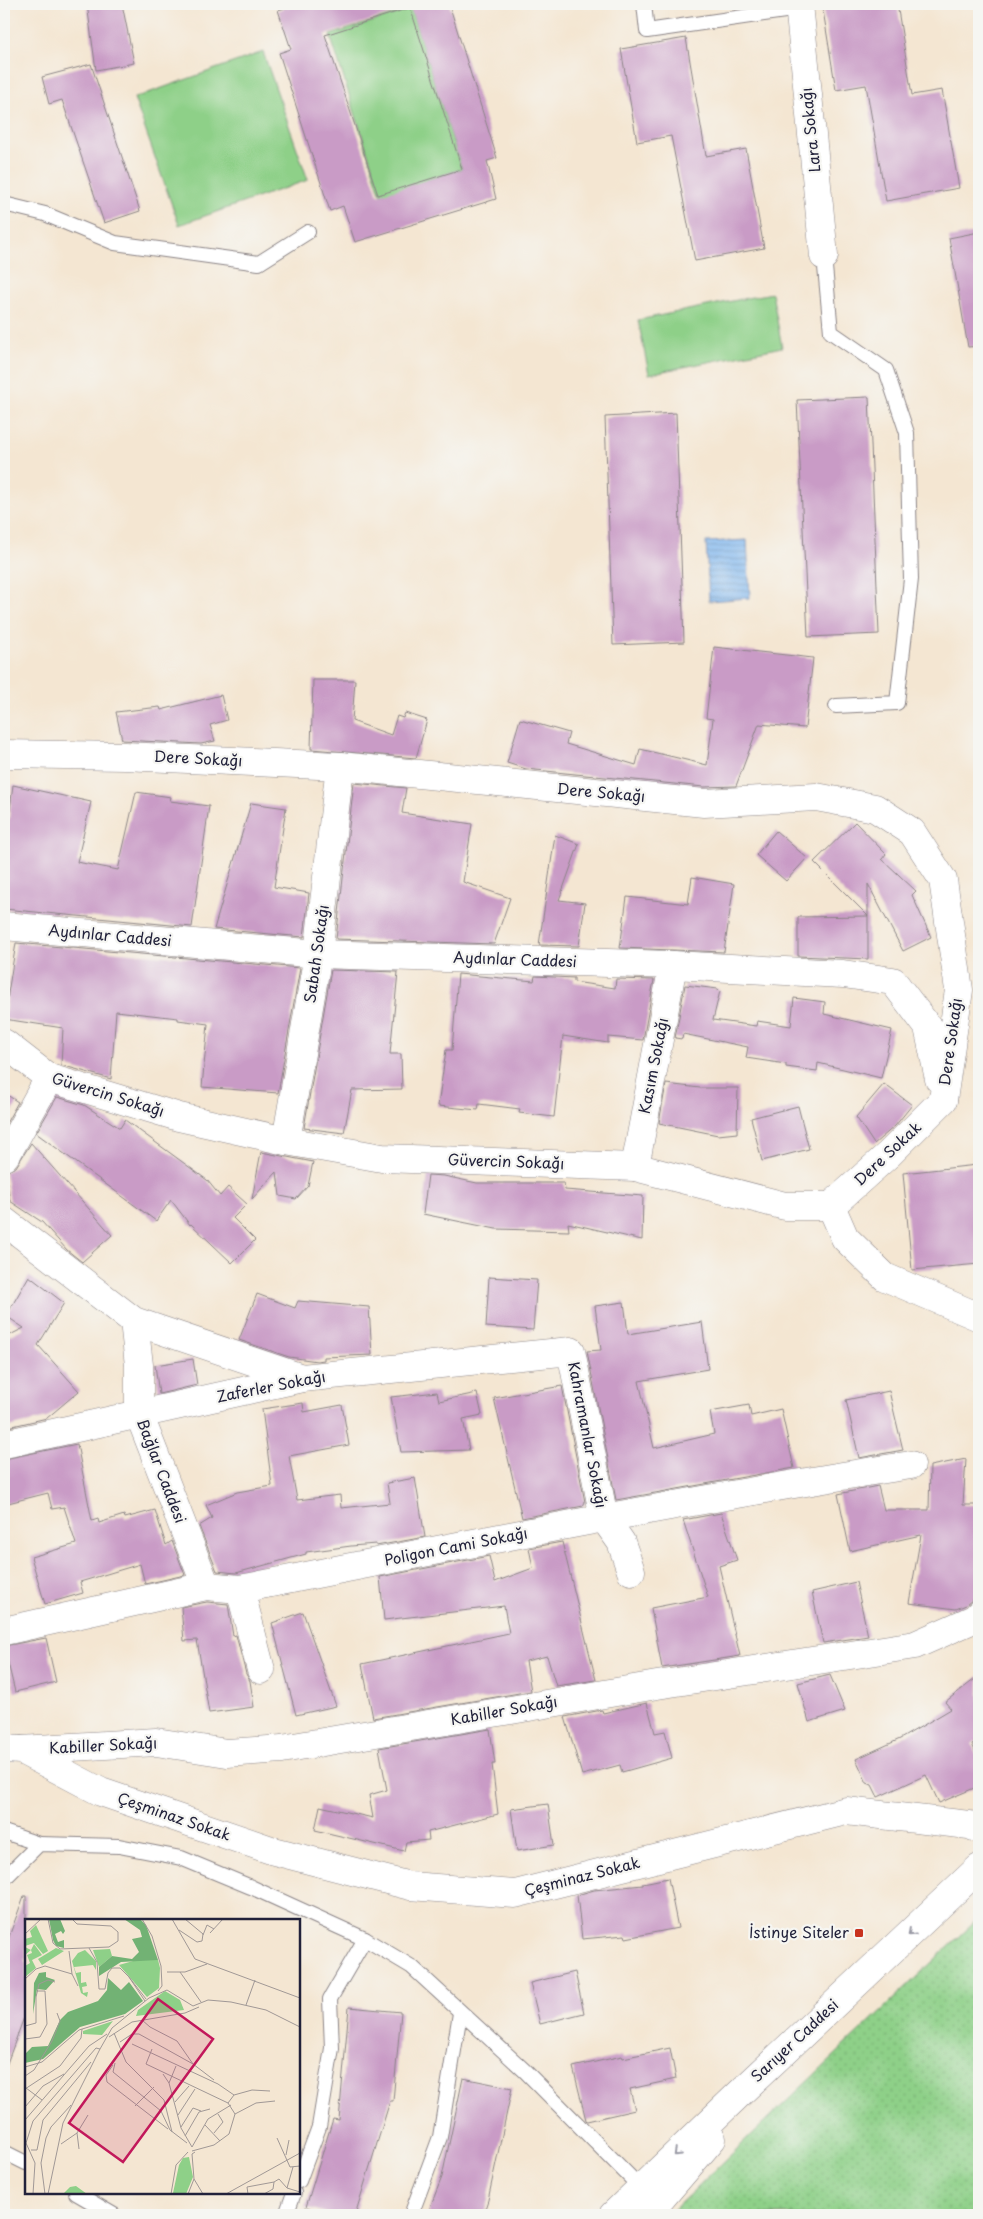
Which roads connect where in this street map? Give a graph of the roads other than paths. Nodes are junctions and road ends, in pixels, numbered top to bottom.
1 (644, 4) edge
2 (799, 7) edge
3 (4, 204) edge
4 (308, 232) dead end
5 (824, 256) joint
6 (836, 706) dead end
7 (4, 754) edge
8 (340, 766) junction
9 (4, 926) edge
10 (318, 954) junction
11 (673, 965) junction
12 (4, 1043) edge
13 (49, 1078) junction
14 (943, 1100) junction
15 (286, 1141) junction
16 (4, 1158) edge
17 (635, 1167) junction
18 (831, 1206) junction
19 (4, 1221) edge
20 (979, 1317) edge
21 (134, 1321) junction
22 (571, 1351) joint
23 (302, 1378) junction
24 (139, 1414) junction
25 (4, 1444) edge
26 (911, 1465) dead end
27 (604, 1518) junction
28 (631, 1571) dead end
29 (206, 1586) junction
30 (240, 1589) junction
31 (979, 1614) edge
32 (4, 1631) edge
33 (261, 1670) dead end
34 (12, 1750) edge
35 (979, 1829) edge
36 (4, 1832) edge
37 (39, 1844) junction
38 (979, 1868) edge
39 (4, 1879) edge
40 (979, 1884) edge
41 (947, 1900) junction
42 (365, 1939) junction
43 (460, 2013) junction
44 (738, 2095) junction
45 (4, 2152) edge
46 (25, 2162) edge
47 (300, 2178) edge
48 (640, 2188) junction
49 (78, 2194) edge
50 (294, 2194) edge
51 (114, 2215) edge
52 (286, 2215) edge
53 (411, 2215) edge
54 (612, 2215) edge
55 (647, 2215) edge

1 - 2 lane
2 - 5 street, Lara Sokağı
3 - 4 lane
5 - 6 lane
7 - 8 street, Dere Sokağı
8 - 10 street, Sabah Sokağı
8 - 14 street, Dere Sokağı
9 - 10 street, Aydınlar Caddesi
10 - 11 street, Aydınlar Caddesi
10 - 15 street, Sabah Sokağı
11 - 14 street, Aydınlar Caddesi
11 - 17 street, Kasım Sokağı
12 - 13 street, Güvercin Sokağı
13 - 15 street, Güvercin Sokağı
13 - 16 street
14 - 18 street, Dere Sokak
15 - 17 street, Güvercin Sokağı
17 - 18 street, Güvercin Sokağı
18 - 20 street
19 - 21 street
21 - 23 street
21 - 24 street, Bağlar Caddesi
22 - 23 street, Zaferler Sokağı
22 - 27 street, Kahramanlar Sokağı
23 - 24 street, Zaferler Sokağı
24 - 25 street, Zaferler Sokağı
24 - 29 street, Bağlar Caddesi
26 - 27 street, Poligon Cami Sokağı
27 - 28 street, Kahramanlar Sokağı
27 - 30 street, Poligon Cami Sokağı
29 - 30 street, Poligon Cami Sokağı
29 - 32 street, Poligon Cami Sokağı
30 - 33 street
31 - 34 street, Kabiller Sokağı
34 - 35 street, Çeşminaz Sokak
36 - 37 lane
37 - 39 lane
37 - 42 lane
38 - 41 street, Sarıyer Caddesi
40 - 41 street
41 -> 44 street, Sarıyer Caddesi
42 - 43 lane
42 - 47 lane
43 - 48 lane
43 - 53 lane
44 -> 48 street, Sarıyer Caddesi
44 - 55 street
45 - 46 lane
48 - 54 street, Sarıyer Caddesi
49 - 51 lane
50 - 52 lane

